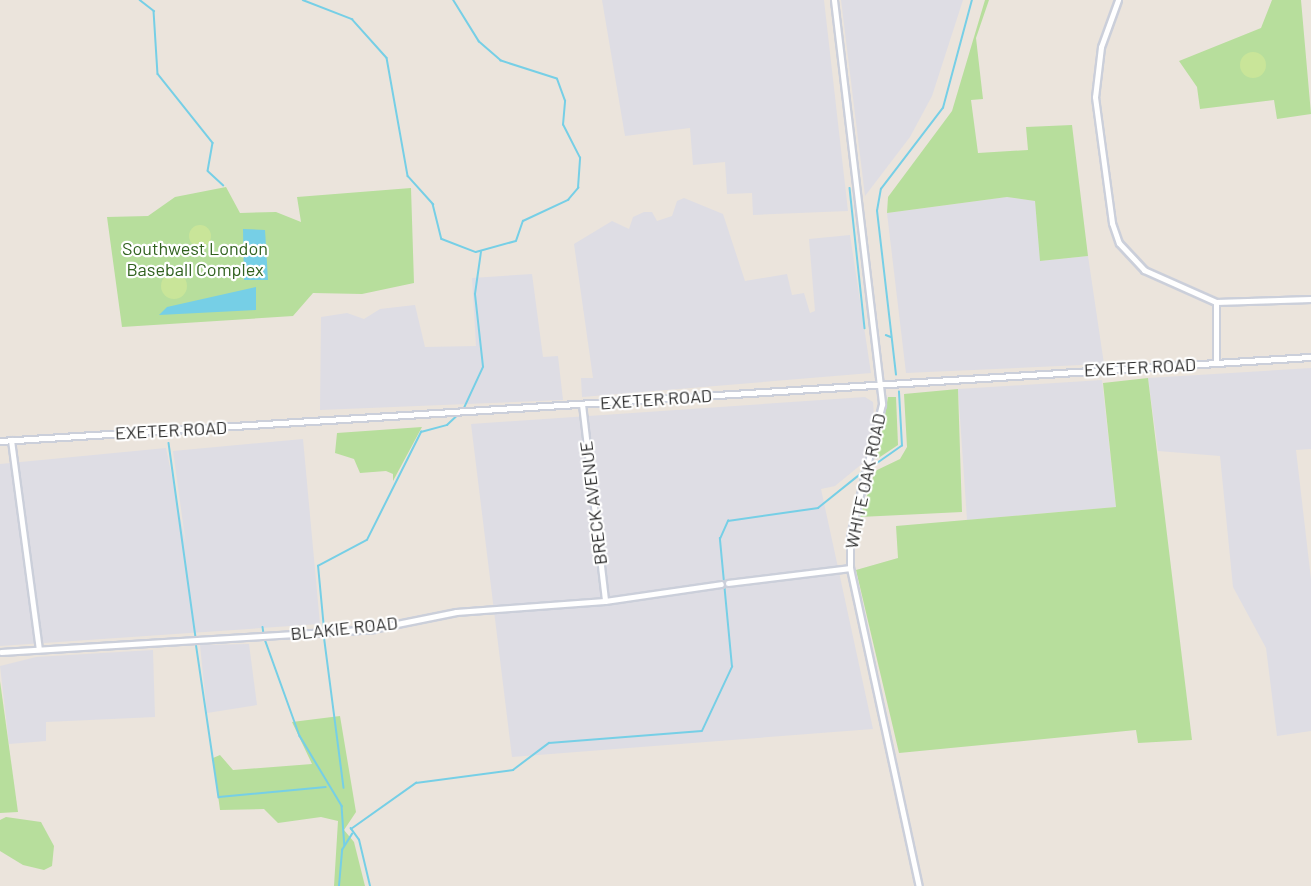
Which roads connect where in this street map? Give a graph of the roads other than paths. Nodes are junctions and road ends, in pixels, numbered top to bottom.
1 (834, 0) edge
2 (1118, 0) edge
3 (1311, 299) edge
4 (1216, 302) junction
5 (1311, 357) edge
6 (1216, 362) junction
7 (880, 384) junction
8 (582, 404) junction
9 (12, 440) junction
10 (0, 441) edge
11 (850, 568) junction
12 (728, 583) dead end
13 (721, 584) dead end
14 (605, 601) junction
15 (39, 649) junction
16 (1, 652) edge
17 (919, 886) edge

1 - 7 street, WHITE OAK ROAD
2 - 4 street
3 - 4 street
4 - 6 street
5 - 6 street, EXETER ROAD
6 - 7 street, EXETER ROAD
7 - 8 street, EXETER ROAD
7 - 11 street, WHITE OAK ROAD
8 - 9 street, EXETER ROAD
8 - 14 street, BRECK AVENUE
9 - 10 street, EXETER ROAD
9 - 15 street
11 - 12 street
11 - 17 street, WHITE OAK ROAD
13 - 14 street, BLAKIE ROAD
14 - 15 street, BLAKIE ROAD
15 - 16 street, BLAKIE ROAD

